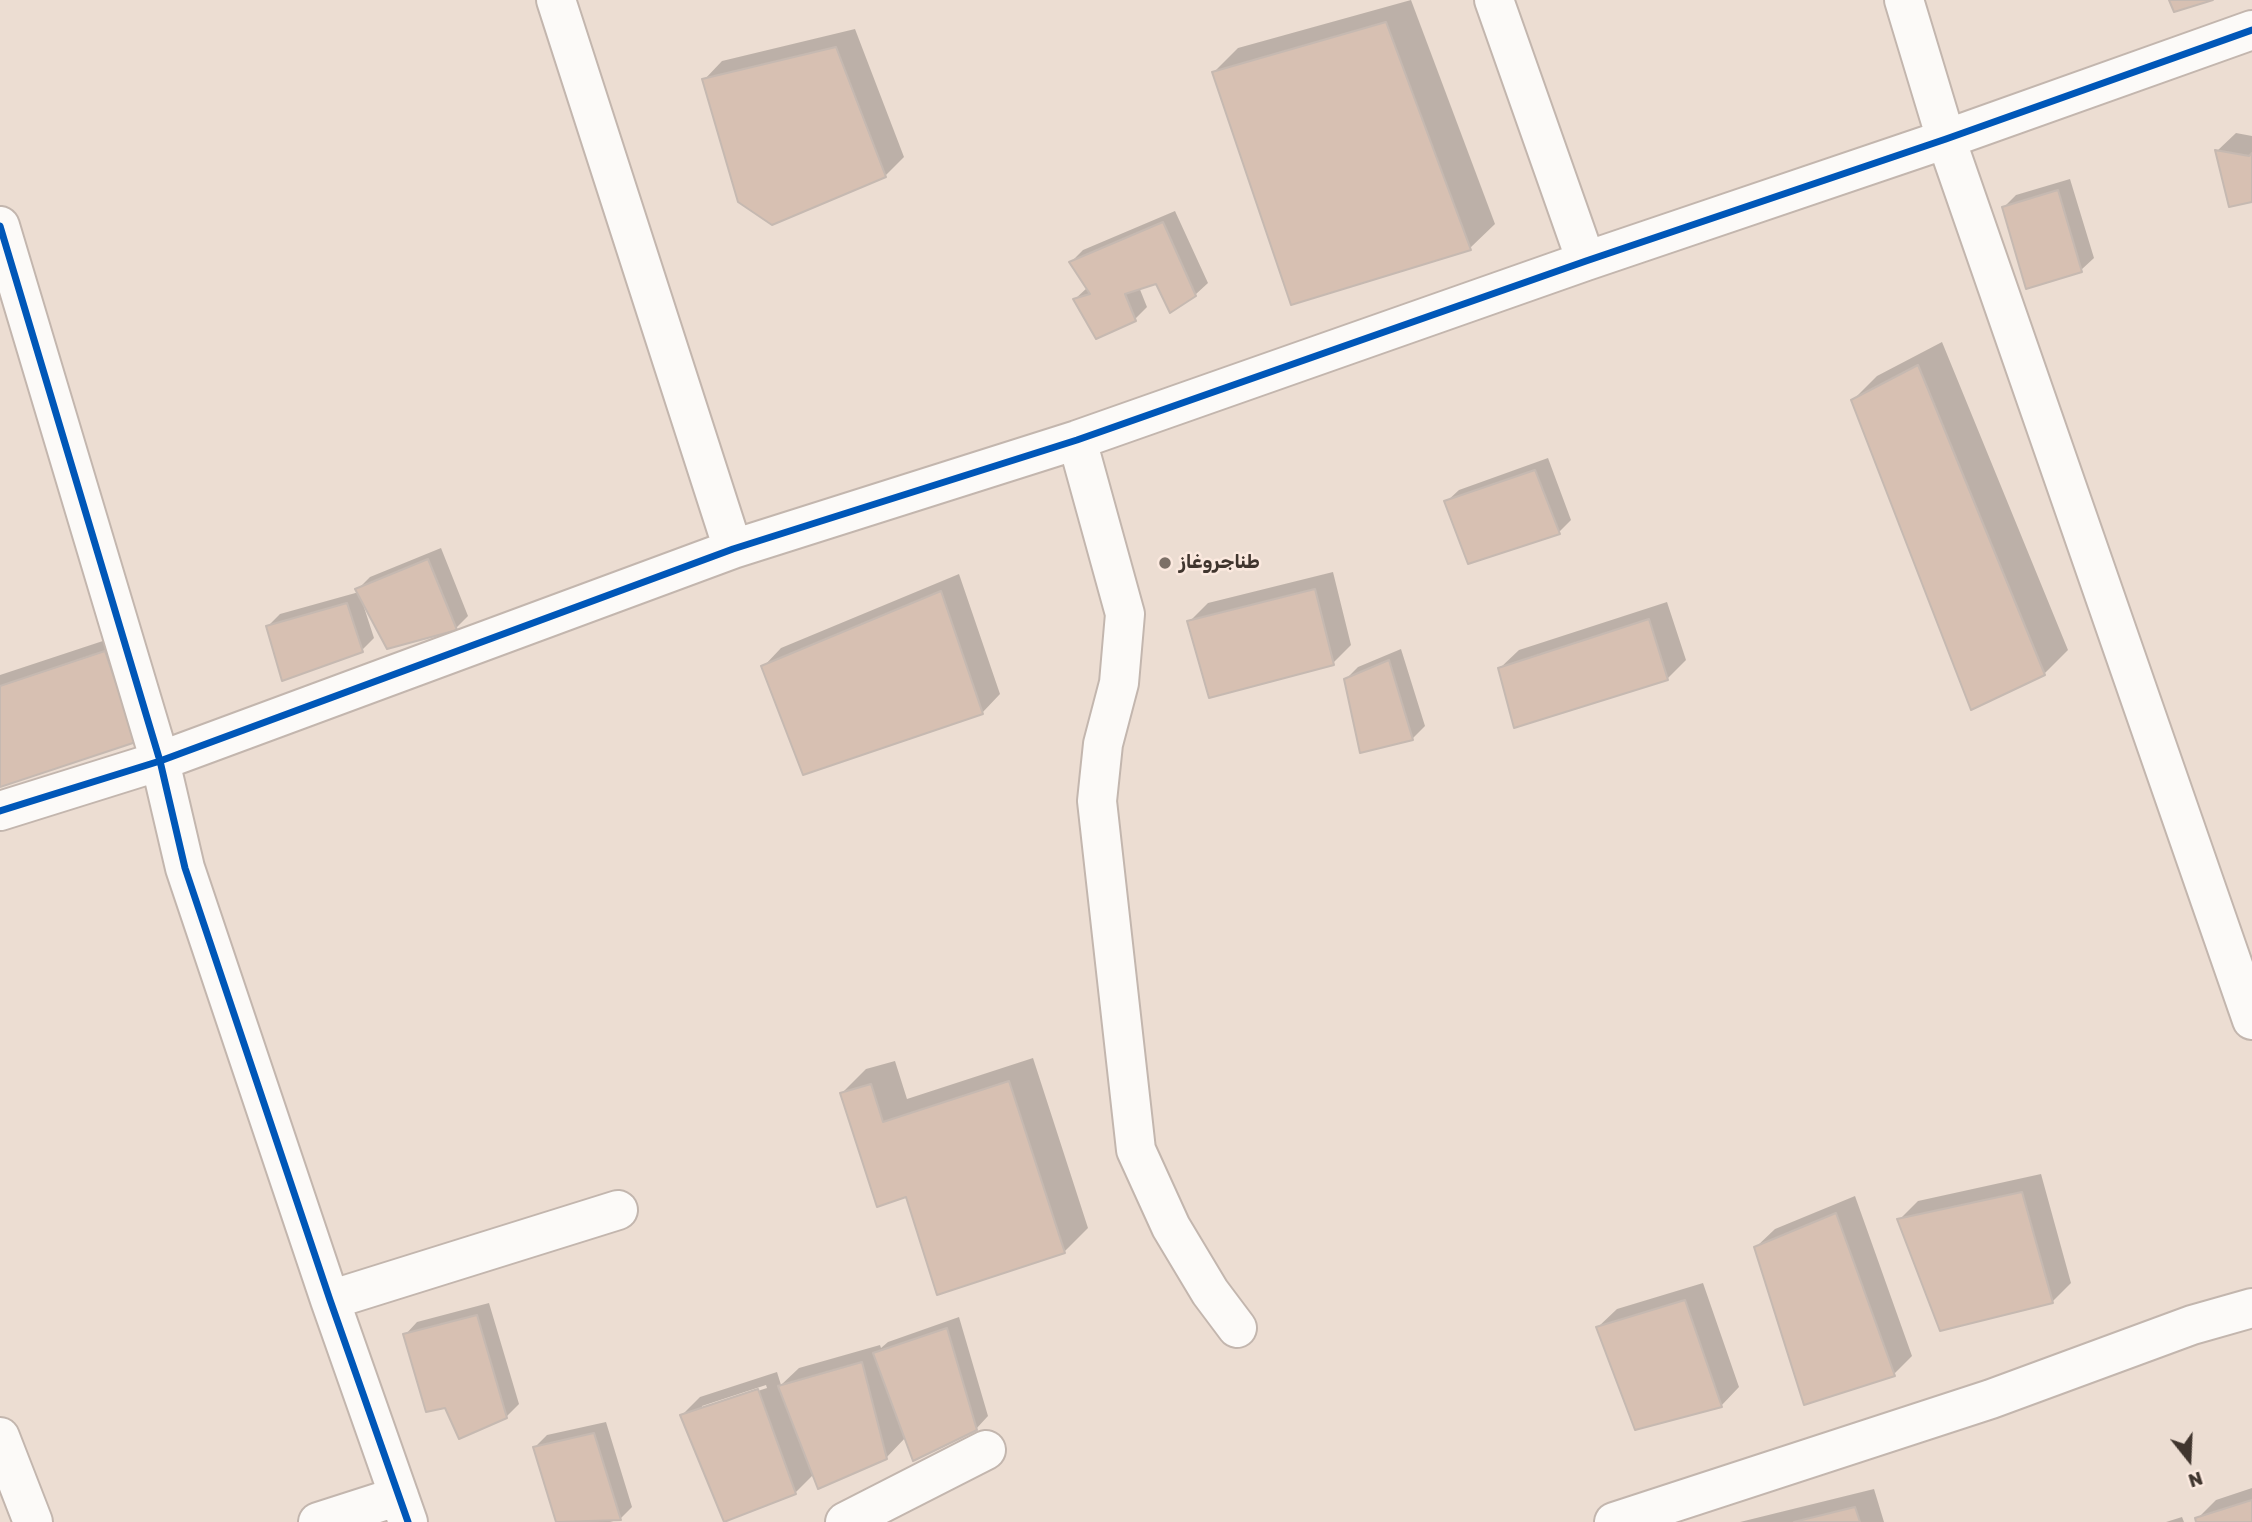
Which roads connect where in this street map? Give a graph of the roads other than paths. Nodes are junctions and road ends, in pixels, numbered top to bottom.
1 (556, 0) edge
2 (1494, 0) edge
3 (1904, 0) edge
4 (2252, 30) edge
5 (1946, 139) junction
6 (1, 233) edge
7 (1586, 261) junction
8 (1077, 440) junction
9 (733, 549) junction
10 (160, 761) junction
11 (0, 811) edge
12 (2239, 943) edge
13 (2252, 1020) edge
14 (618, 1210) dead end
15 (330, 1300) junction
16 (2252, 1308) edge
17 (1237, 1328) dead end
18 (0, 1437) edge
19 (986, 1450) dead end
20 (404, 1509) edge
21 (33, 1522) edge
22 (318, 1522) edge
23 (845, 1522) edge
24 (1614, 1522) edge

1 - 9 street
2 - 7 street
3 - 5 street
4 - 5 street
5 - 7 street
5 - 12 street
6 - 10 street
7 - 8 street
8 - 9 street
8 - 17 street
9 - 10 street
10 - 11 street
10 - 15 street
12 - 13 street
14 - 15 street
15 - 20 street
16 - 24 street
18 - 21 street
19 - 23 street
20 - 22 street

